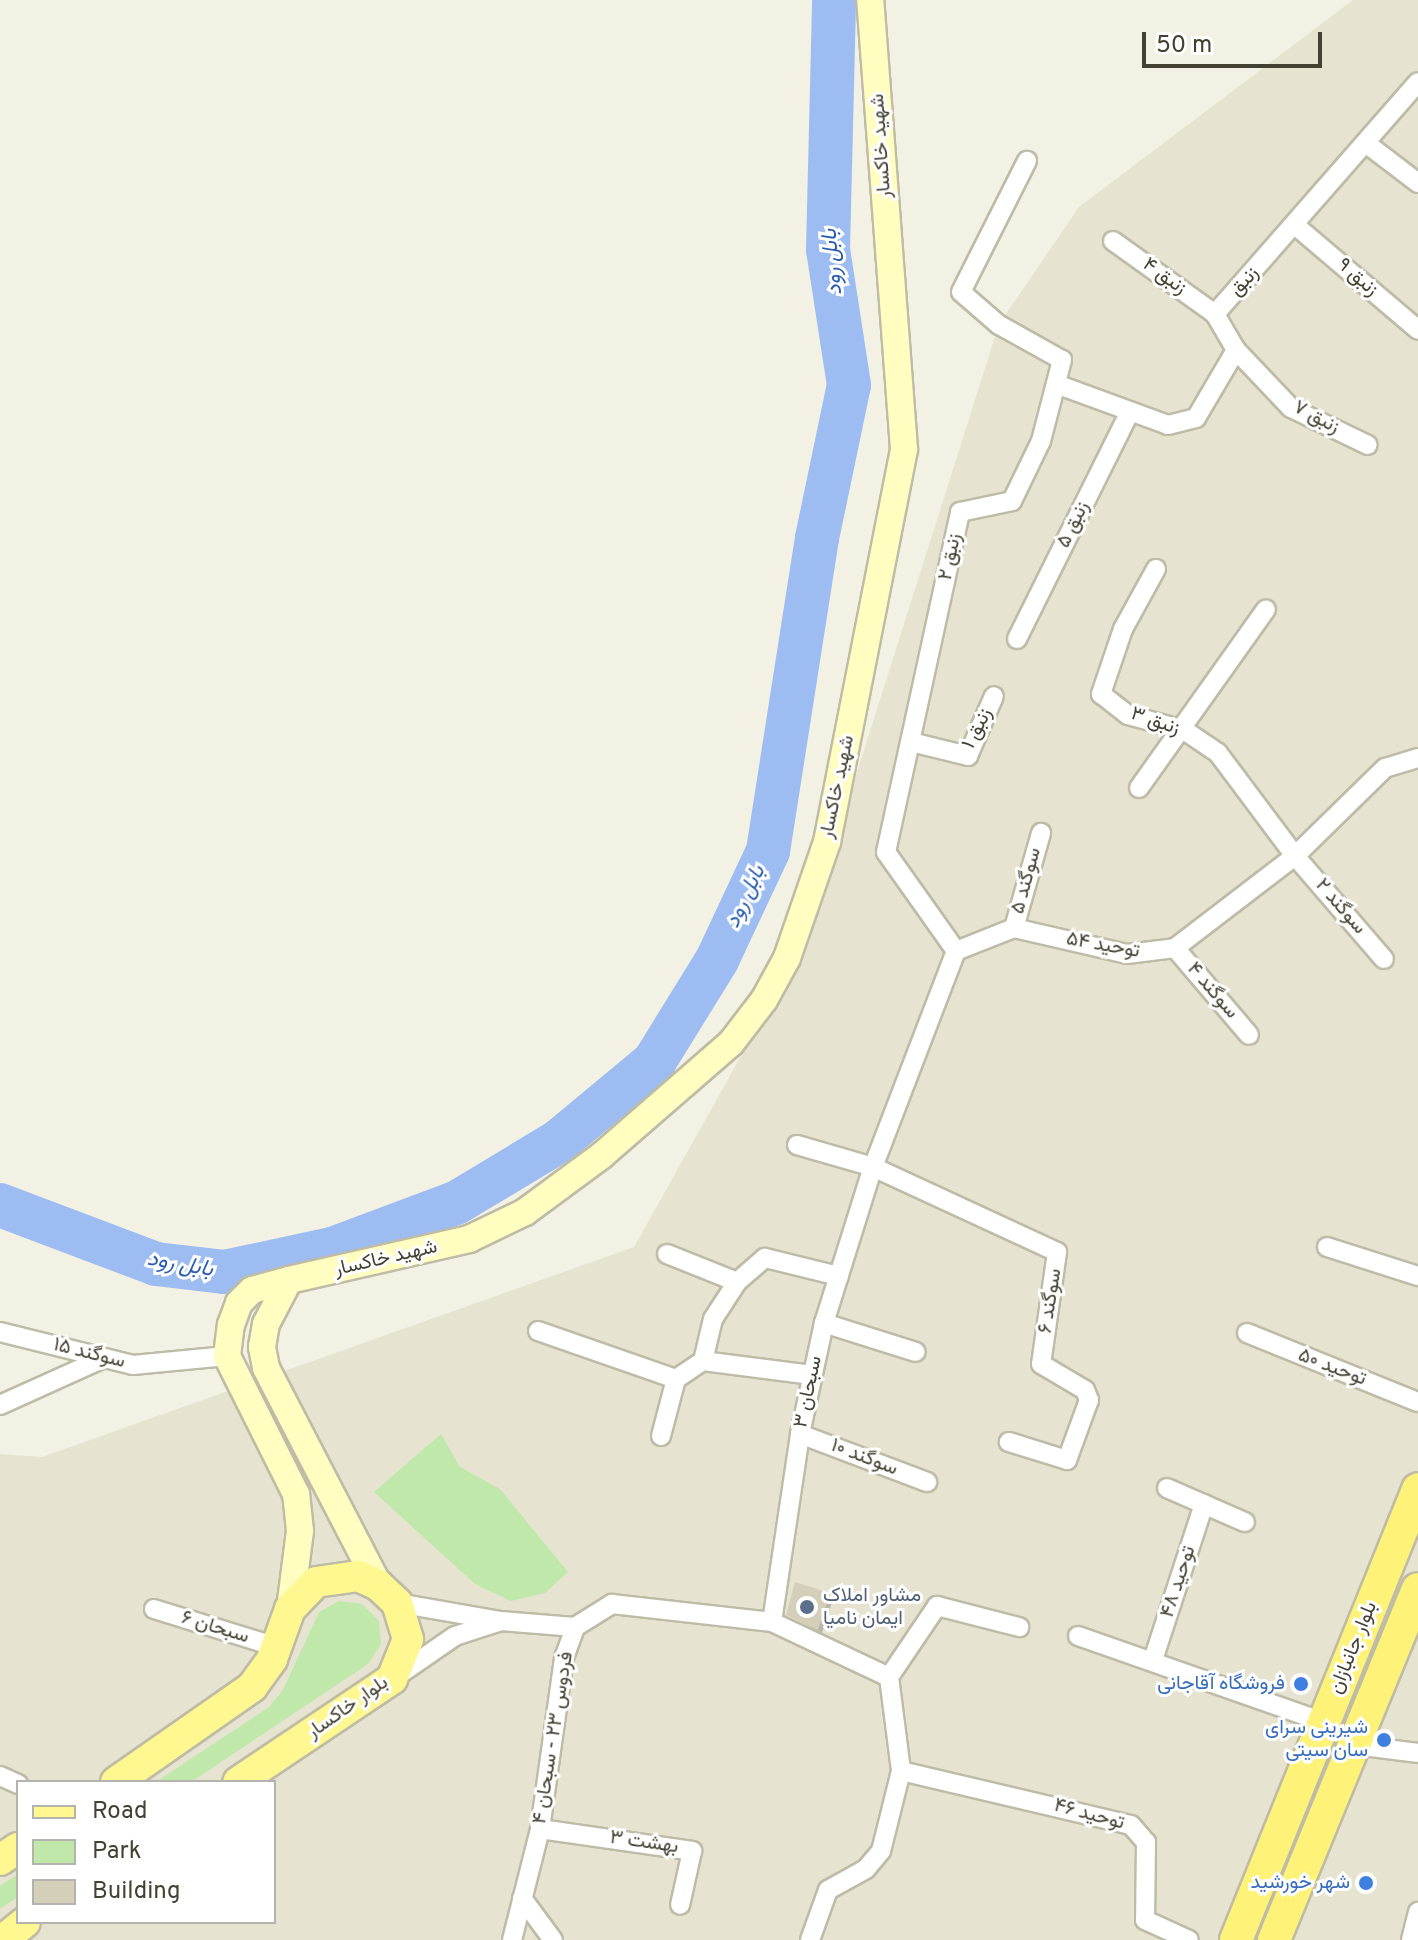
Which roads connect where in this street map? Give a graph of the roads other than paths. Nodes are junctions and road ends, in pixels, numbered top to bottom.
1 (870, 0) edge
2 (1418, 82) edge
3 (1367, 144) junction
4 (1027, 161) dead end
5 (1418, 183) edge
6 (1296, 226) junction
7 (1113, 241) dead end
8 (1215, 314) junction
9 (1418, 330) edge
10 (1236, 350) junction
11 (1056, 384) junction
12 (1130, 411) junction
13 (1368, 445) dead end
14 (1156, 569) dead end
15 (1266, 609) dead end
16 (1017, 639) dead end
17 (994, 696) dead end
18 (1184, 730) junction
19 (911, 742) junction
20 (1418, 758) edge
21 (1139, 788) dead end
22 (1041, 833) dead end
23 (1295, 856) junction
24 (1014, 928) junction
25 (1175, 948) junction
26 (956, 951) junction
27 (1384, 959) dead end
28 (1249, 1035) dead end
29 (797, 1145) dead end
30 (873, 1167) junction
31 (1327, 1247) dead end
32 (667, 1254) dead end
33 (839, 1276) junction
34 (1418, 1276) edge
35 (289, 1280) junction
36 (737, 1282) junction
37 (824, 1323) junction
38 (538, 1331) dead end
39 (0, 1332) edge
40 (1247, 1333) dead end
41 (916, 1352) dead end
42 (227, 1356) junction
43 (104, 1358) junction
44 (703, 1361) junction
45 (812, 1375) junction
46 (676, 1379) junction
47 (1418, 1402) edge
48 (0, 1405) edge
49 (800, 1434) junction
50 (661, 1436) dead end
51 (1009, 1442) dead end
52 (927, 1482) dead end
53 (1167, 1488) dead end
54 (1418, 1489) edge
55 (1204, 1504) junction
56 (1245, 1522) dead end
57 (1418, 1589) edge
58 (388, 1594) junction
59 (154, 1609) dead end
60 (290, 1609) junction
61 (501, 1621) junction
62 (772, 1622) junction
63 (575, 1627) junction
64 (1019, 1627) dead end
65 (1078, 1636) dead end
66 (277, 1647) junction
67 (1153, 1660) junction
68 (889, 1677) junction
69 (391, 1679) junction
70 (1324, 1722) junction
71 (1354, 1745) junction
72 (1418, 1753) edge
73 (901, 1771) junction
74 (119, 1780) edge
75 (241, 1780) edge
76 (540, 1829) junction
77 (522, 1898) junction
78 (680, 1905) dead end
79 (1418, 1913) edge
80 (512, 1940) edge
81 (553, 1940) edge
82 (810, 1940) edge
83 (1189, 1940) edge
84 (1236, 1940) edge
85 (1274, 1940) edge
86 (1411, 1940) edge

1 - 35 main road, شهید خاکسار
2 - 3 street, زنبق
3 - 5 street
3 - 6 street, زنبق
4 - 11 street, زنبق ۲
6 - 8 street, زنبق
6 - 9 street, زنبق ۹
7 - 8 street, زنبق ۴
8 - 10 street, زنبق
10 - 12 street
10 - 13 street, زنبق ۷
11 - 12 street
11 - 19 street, زنبق ۲
12 - 16 street, زنبق ۵
14 - 18 street, زنبق ۳
15 - 18 street
17 - 19 street, زنبق ۱
18 - 21 street
18 - 23 street, زنبق ۳
19 - 26 street, زنبق ۲
20 - 23 street
22 - 24 street, سوگند ۵
23 - 25 street
23 - 27 street, سوگند ۲
24 - 25 street, توحید ۵۴
24 - 26 street
25 - 28 street, سوگند ۴
26 - 30 street
29 - 30 street
30 - 33 street, سبحان ۳
30 - 51 street, سوگند ۶
31 - 34 street
32 - 36 street
33 - 36 street
33 - 37 street, سبحان ۳
35 - 42 main road, شهید خاکسار
35 - 58 main road
36 - 44 street
37 - 41 street
37 - 45 street, سبحان ۳
38 - 46 street
39 - 43 street, سوگند ۱۵
40 - 47 street, توحید ۵۰
42 - 43 street, سوگند ۱۵
42 - 60 main road
43 - 48 street
44 - 45 street
44 - 46 street
45 - 49 street, سبحان ۳
46 - 50 street
49 - 52 street, سوگند ۱۰
49 - 62 street, سبحان ۳
53 - 55 street
54 - 70 highway, بلوار جانبازان
55 - 56 street
55 - 67 street, توحید ۴۸
57 - 71 highway, بلوار جانبازان
58 - 60 main road
58 - 61 street
58 - 69 main road, بلوار خاکسار
59 - 66 street, سبحان ۶
60 - 66 main road
61 - 63 street
61 - 69 street
62 - 63 street, فردوس ۲۳ - سبحان ۴
62 - 68 street, فردوس ۲۳ - سبحان ۴
63 - 76 street, فردوس ۲۳ - سبحان ۴
64 - 68 street
65 - 67 street
66 - 74 main road
67 - 70 street
68 - 73 street
69 - 75 main road, بلوار خاکسار
70 - 84 highway, بلوار جانبازان
71 - 72 street
71 - 85 highway, بلوار جانبازان
73 - 82 street
73 - 83 street, توحید ۴۶
76 - 77 street, فردوس ۲۳ - سبحان ۴
76 - 78 street, بهشت ۳
77 - 80 street, فردوس ۲۳ - سبحان ۴
77 - 81 street
79 - 86 street

